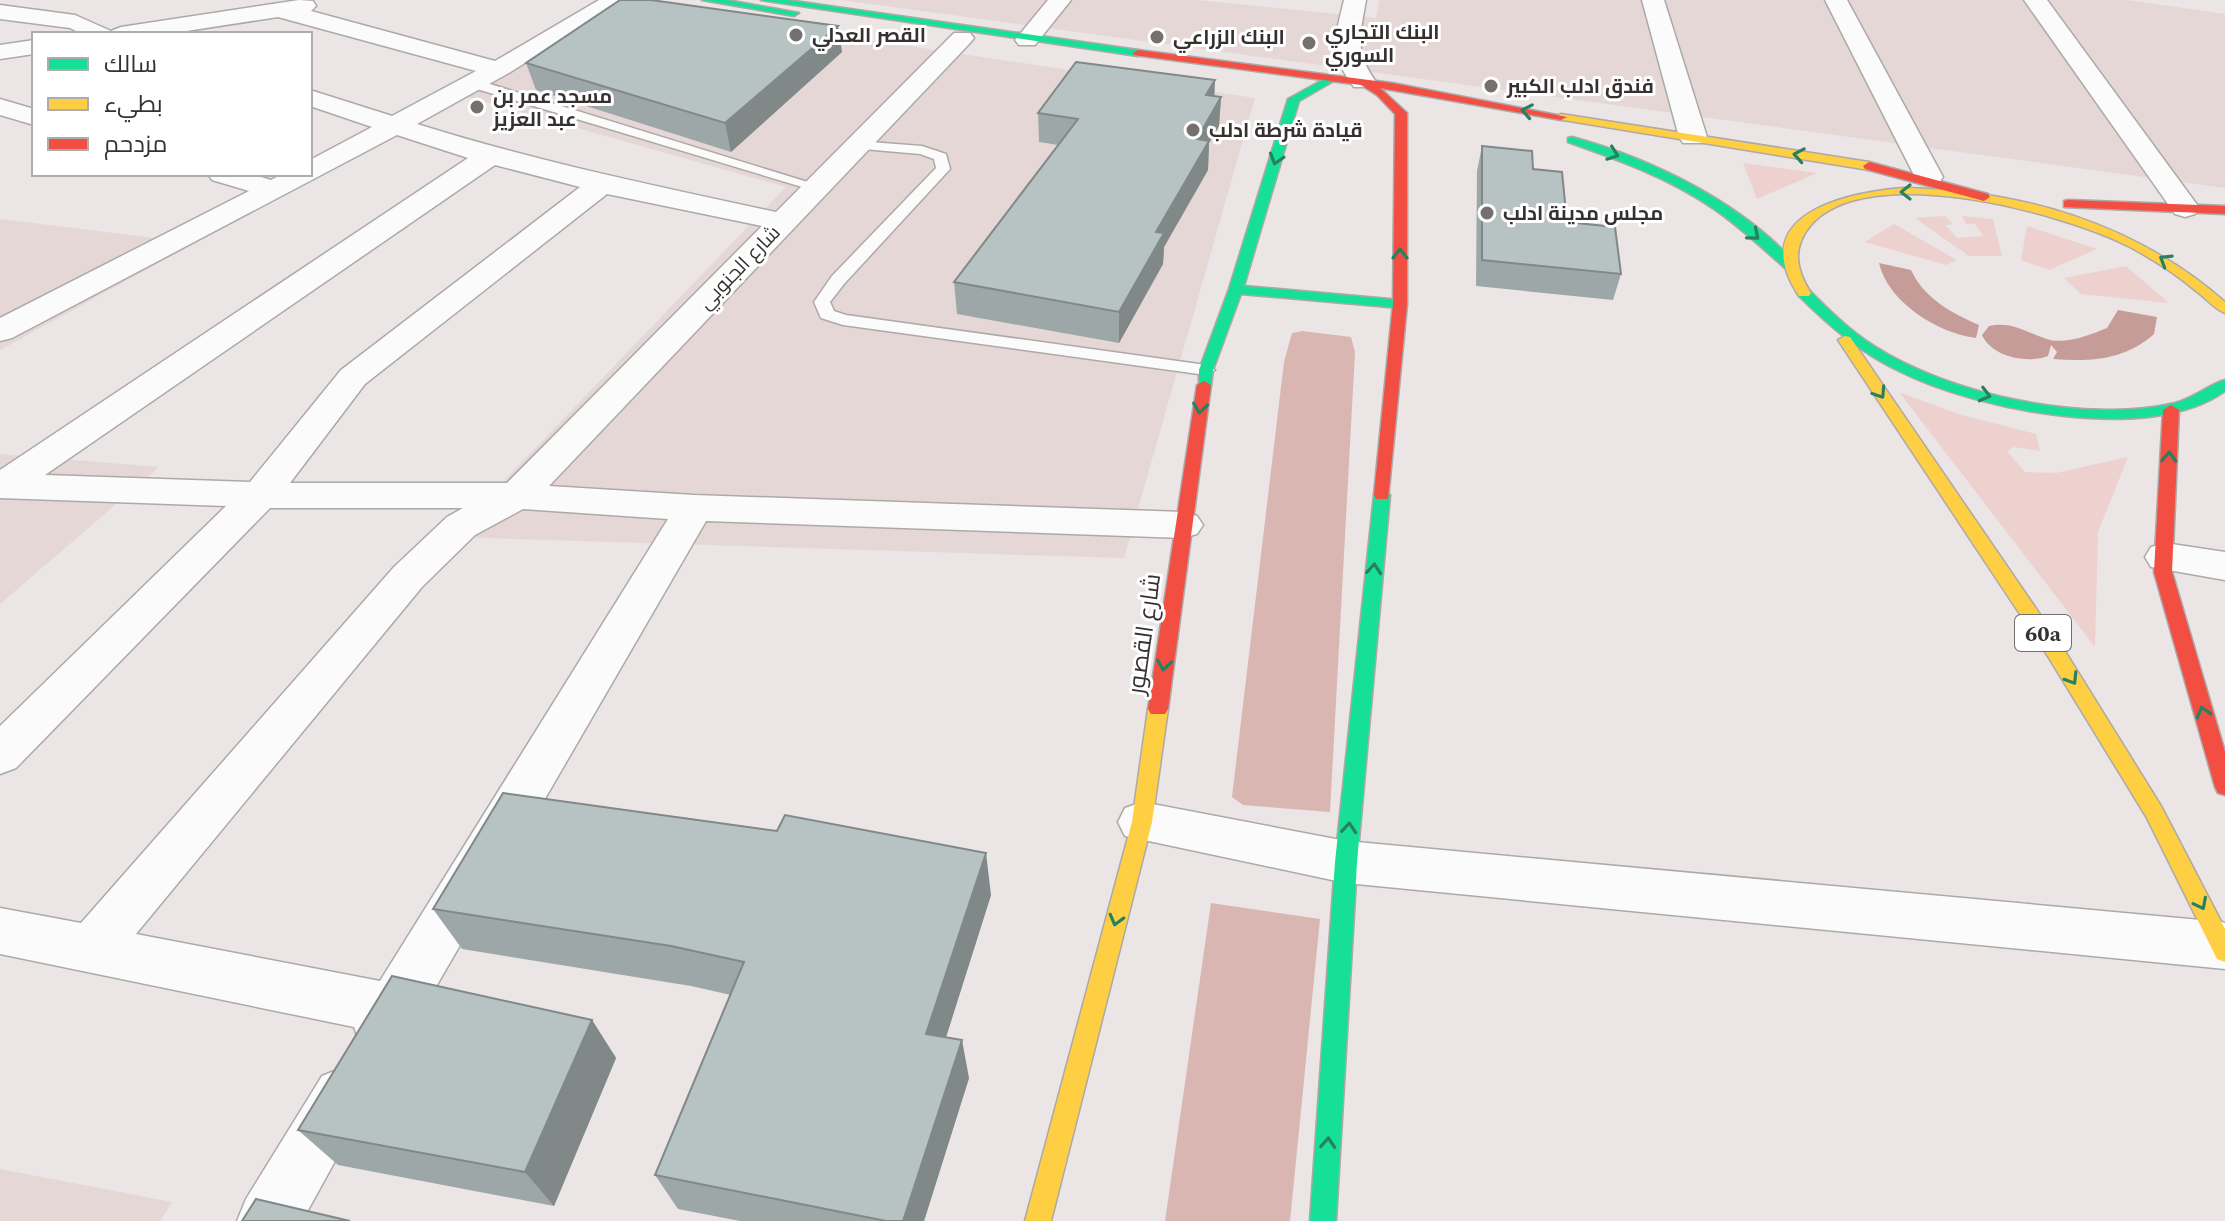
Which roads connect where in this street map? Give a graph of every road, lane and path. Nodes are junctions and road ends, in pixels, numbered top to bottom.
1 (342, 0) edge
2 (615, 0) edge
3 (707, 0) edge
4 (766, 0) edge
5 (1060, 0) edge
6 (1355, 0) edge
7 (1653, 0) edge
8 (1836, 0) edge
9 (2035, 0) edge
10 (279, 10) junction
11 (0, 12) edge
12 (97, 32) edge
13 (134, 32) edge
14 (962, 38) junction
15 (1027, 40) junction
16 (32, 47) edge
17 (0, 52) edge
18 (498, 69) junction
19 (1326, 82) junction
20 (472, 83) junction
21 (1372, 87) junction
22 (312, 99) edge
23 (0, 107) edge
24 (32, 116) edge
25 (396, 125) junction
26 (1693, 137) junction
27 (857, 145) junction
28 (490, 156) junction
29 (312, 170) edge
30 (229, 176) edge
31 (300, 176) edge
32 (1929, 177) junction
33 (602, 184) junction
34 (817, 187) junction
35 (275, 190) junction
36 (1984, 197) junction
37 (2018, 203) junction
38 (2185, 208) junction
39 (2225, 210) edge
40 (783, 222) junction
41 (1790, 265) junction
42 (1236, 289) junction
43 (1400, 304) junction
44 (2225, 309) edge
45 (1838, 328) junction
46 (0, 331) edge
47 (1206, 370) junction
48 (2225, 384) edge
49 (2171, 410) junction
50 (2, 486) edge
51 (260, 495) junction
52 (517, 496) junction
53 (694, 508) junction
54 (1183, 525) junction
55 (2165, 557) junction
56 (2225, 566) edge
57 (0, 755) edge
58 (2225, 787) edge
59 (1142, 822) junction
60 (1346, 862) junction
61 (0, 931) edge
62 (93, 947) junction
63 (2224, 949) edge
64 (393, 1009) junction
65 (268, 1221) edge
66 (1038, 1221) edge
67 (1323, 1221) edge

1 - 10 street
2 - 18 street
3 - 14 main road
4 - 15 main road
5 - 15 street
6 - 21 street
7 - 26 street
8 - 32 street
9 - 38 street
10 - 13 street
10 - 18 street
11 - 12 street
14 - 19 main road
14 - 27 street, شارع الجنوبي
15 - 19 main road
16 - 17 street
18 - 20 street
19 - 21 main road
19 -> 42 main road, شارع القصور
20 - 25 street
20 - 34 lane
26 -> 21 main road
21 -> 41 main road
43 -> 21 main road
22 - 25 street
23 - 24 street
25 - 28 street
25 - 29 street
32 -> 26 main road
27 - 34 street, شارع الجنوبي
27 - 47 lane
28 - 33 street
28 - 50 street
30 - 35 street
31 - 35 street
32 - 36 main road
33 - 40 street
33 - 51 street
34 - 40 street, شارع الجنوبي
35 - 46 street
36 - 37 main road
36 -> 41 main road
37 - 38 main road
44 -> 37 main road
38 - 39 main road
40 - 52 street, شارع الجنوبي
41 - 45 main road
42 - 43 main road
42 - 47 main road, شارع القصور
60 -> 43 main road
45 -> 49 main road
45 -> 63 main road, 60a
47 -> 54 main road, شارع القصور
48 - 49 main road
55 -> 49 main road
50 - 51 street
51 - 52 street
51 - 57 street
52 - 53 street
52 - 62 street
53 - 54 street
53 - 64 street
54 -> 59 main road, شارع القصور
55 - 56 street
58 -> 55 main road
59 - 60 street
59 -> 66 main road, شارع القصور
60 - 63 street
67 -> 60 main road
61 - 62 street
62 - 64 street
64 - 65 street

